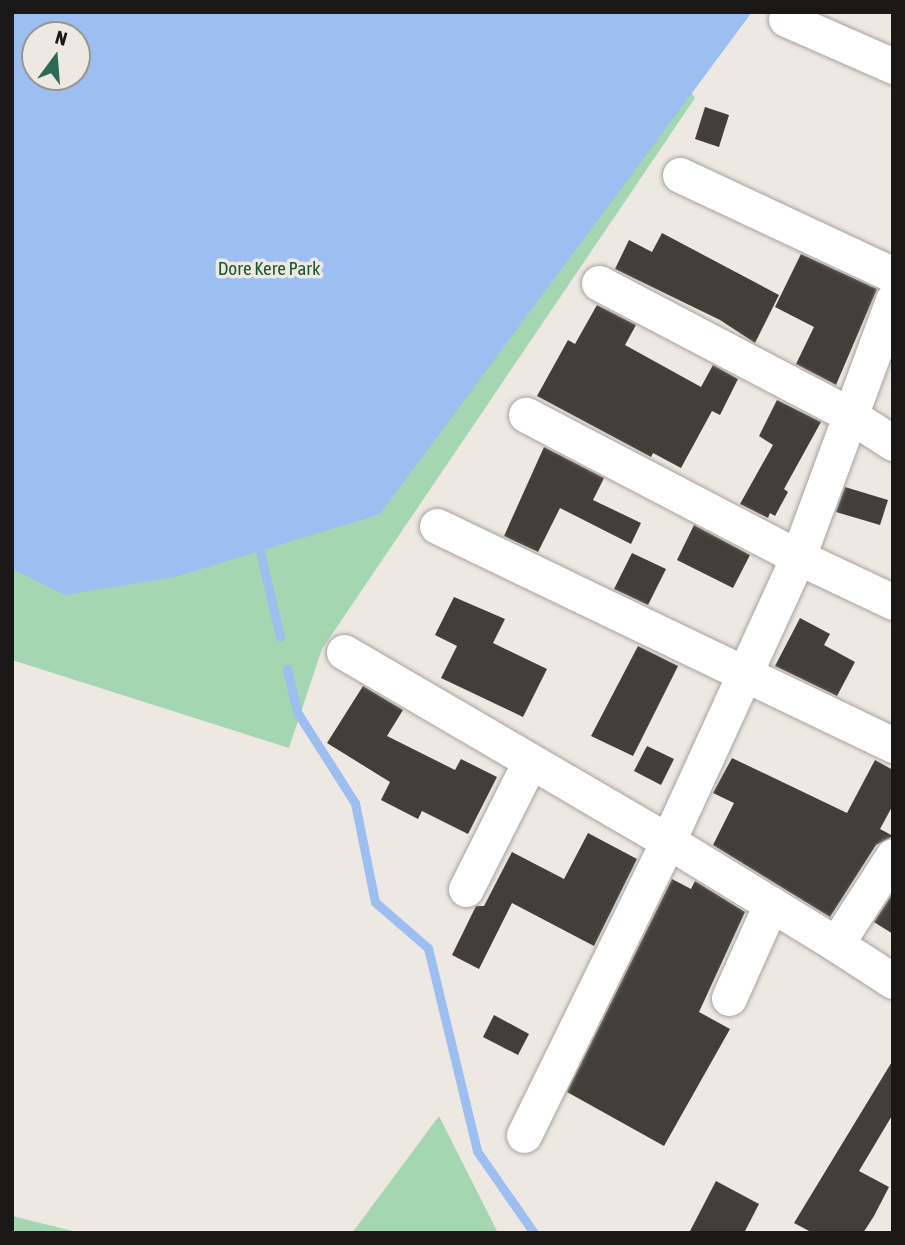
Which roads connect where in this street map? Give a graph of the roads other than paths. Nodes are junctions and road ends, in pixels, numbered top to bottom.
1 (786, 19) dead end
2 (893, 66) edge
3 (680, 175) dead end
4 (893, 275) edge
5 (599, 283) dead end
6 (893, 300) edge
7 (848, 414) junction
8 (526, 415) dead end
9 (893, 443) edge
10 (437, 526) dead end
11 (798, 557) junction
12 (893, 602) edge
13 (344, 652) dead end
14 (743, 673) junction
15 (893, 745) edge
16 (530, 762) junction
17 (668, 841) junction
18 (893, 856) edge
19 (466, 889) dead end
20 (771, 904) junction
21 (836, 944) junction
22 (893, 981) edge
23 (729, 998) dead end
24 (523, 1135) dead end

1 - 2 street
3 - 4 street
5 - 7 street
6 - 7 street
7 - 9 street
7 - 11 street
8 - 11 street
10 - 14 street
11 - 12 street
11 - 14 street
13 - 16 street
14 - 15 street
14 - 17 street
16 - 17 street
16 - 19 street
17 - 20 street
17 - 24 street
18 - 21 street
20 - 21 street
20 - 23 street
21 - 22 street

